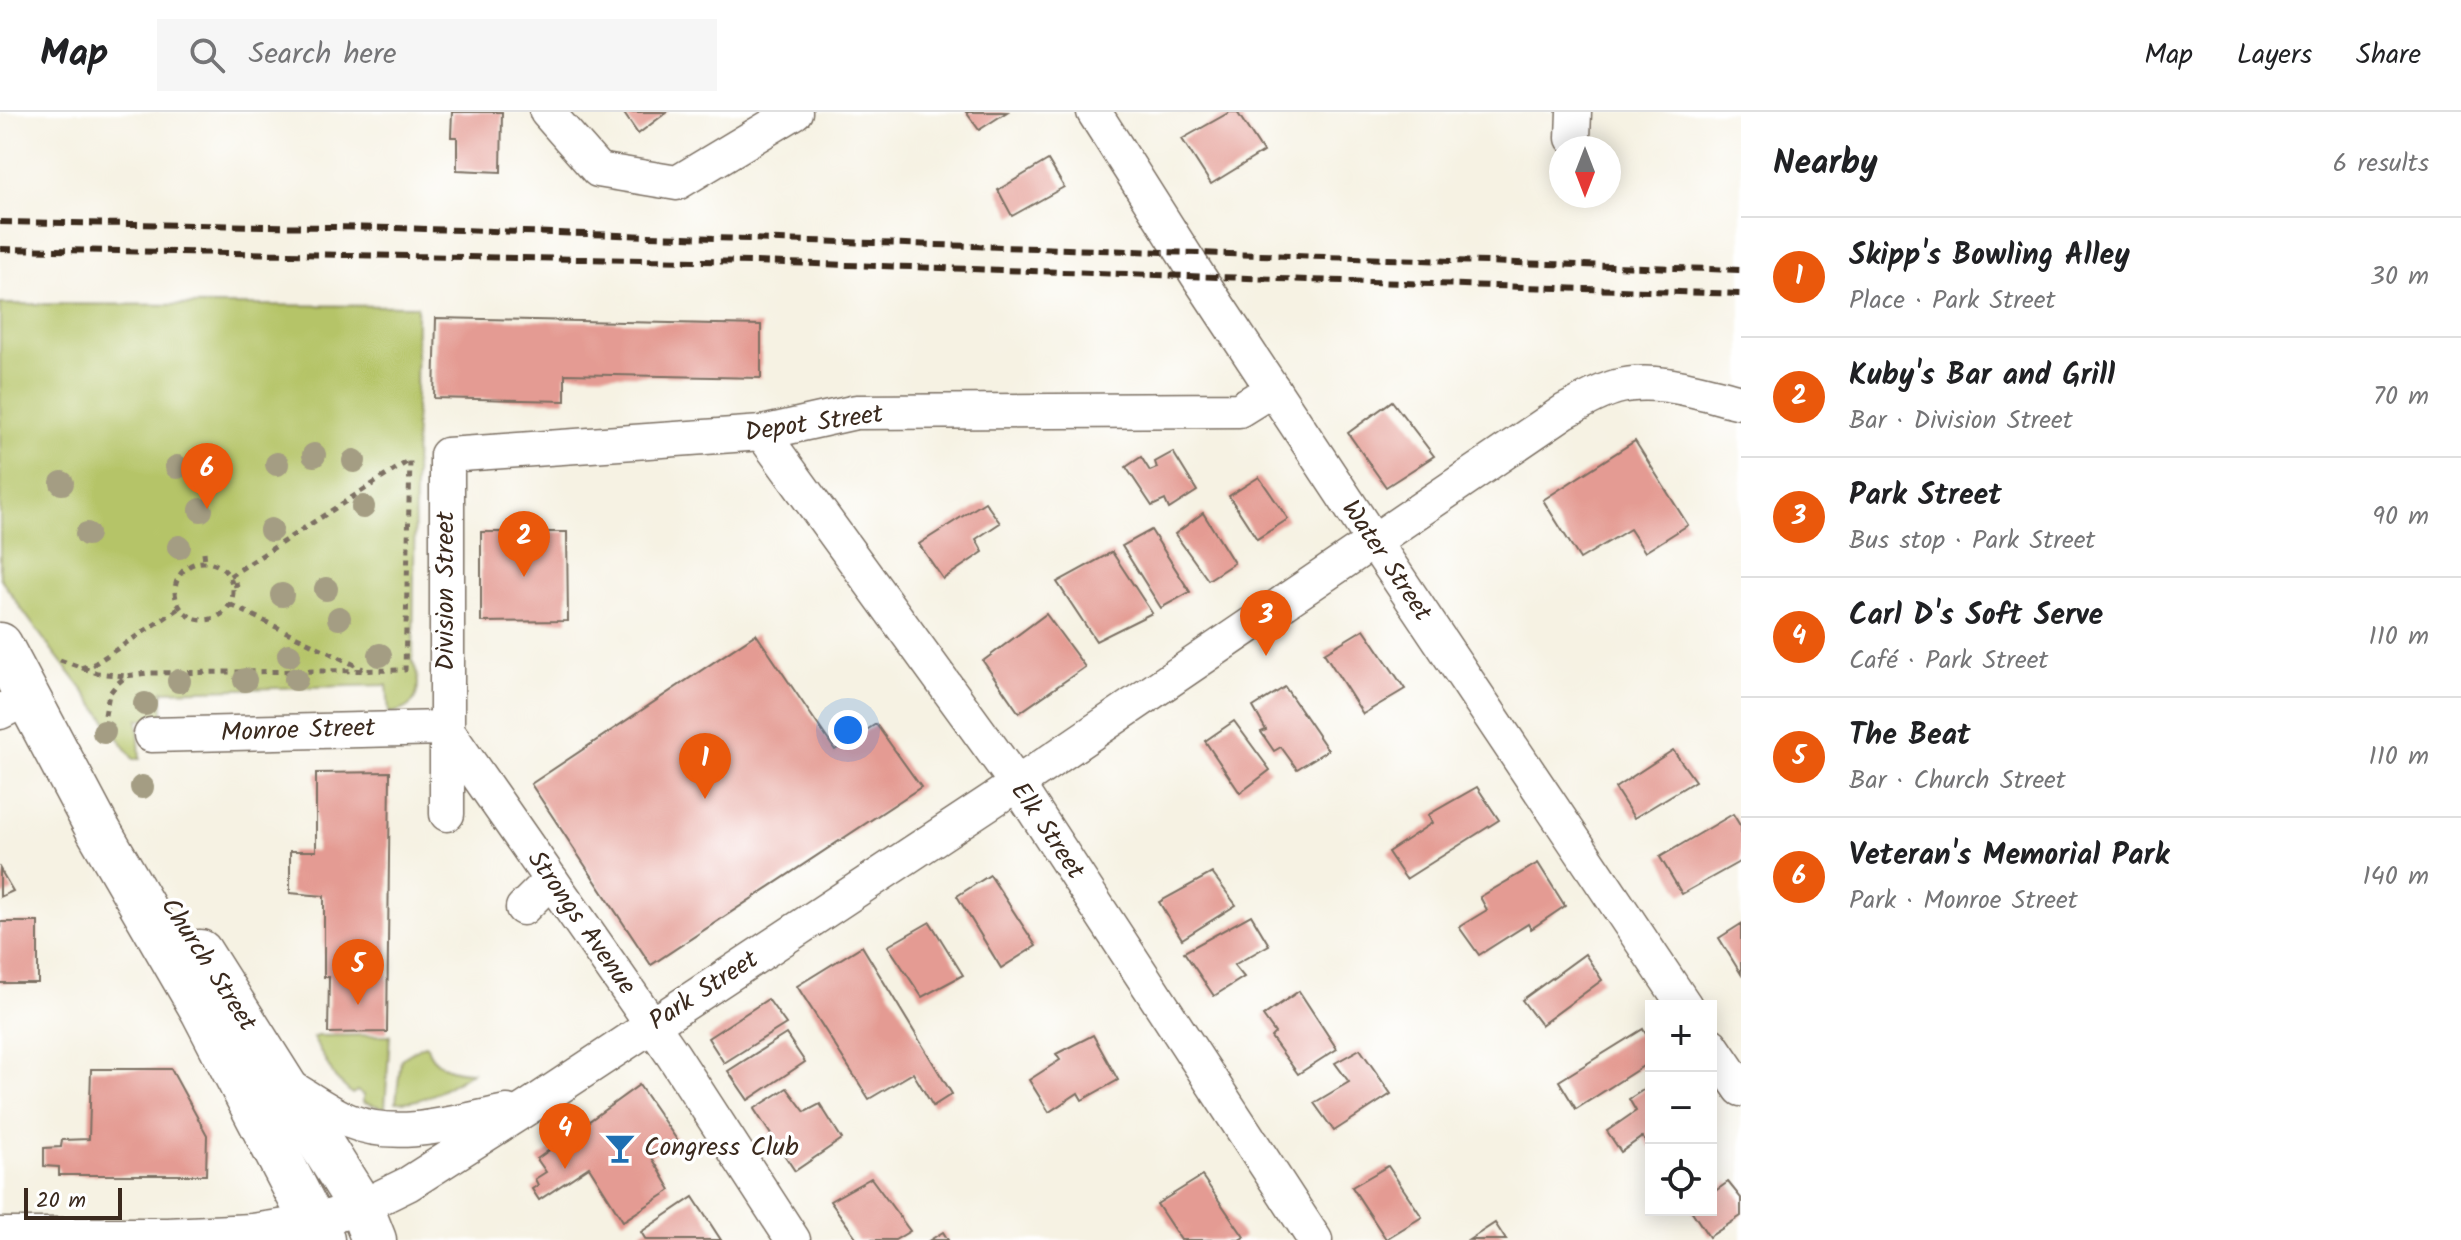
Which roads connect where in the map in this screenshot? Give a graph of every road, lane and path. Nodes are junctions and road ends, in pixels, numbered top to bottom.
1 (547, 112) edge
2 (795, 112) edge
3 (1094, 112) edge
4 (1273, 389) junction
5 (1741, 402) edge
6 (762, 433) junction
7 (447, 455) joint
8 (1374, 542) junction
9 (204, 552) dead end
10 (205, 562) junction
11 (230, 576) junction
12 (242, 583) dead end
13 (233, 585) junction
14 (168, 586) dead end
15 (175, 588) junction
16 (231, 605) junction
17 (180, 608) junction
18 (0, 645) edge
19 (60, 660) dead end
20 (81, 668) junction
21 (367, 670) junction
22 (126, 676) junction
23 (14, 705) edge
24 (105, 715) dead end
25 (445, 728) junction
26 (151, 735) dead end
27 (1017, 784) junction
28 (447, 814) dead end
29 (551, 880) junction
30 (523, 908) dead end
31 (1681, 1000) edge
32 (652, 1026) junction
33 (1717, 1054) edge
34 (285, 1084) junction
35 (1741, 1089) edge
36 (527, 1108) junction
37 (368, 1224) edge
38 (317, 1231) edge
39 (0, 1235) edge
40 (793, 1240) edge
41 (1315, 1240) edge

1 - 2 street
3 - 4 street, Water Street
4 - 6 street, Depot Street
4 - 8 street, Water Street
5 - 8 street, Park Street
6 - 7 street, Depot Street
6 - 27 street, Elk Street
7 - 25 street, Division Street
8 - 27 street, Park Street
8 - 31 street, Water Street
9 - 10 path
10 - 11 path
10 - 15 path
11 - 13 path
11 - 21 path
12 - 13 path
13 - 16 path
14 - 15 path
15 - 17 path
16 - 17 path
16 - 21 path
17 - 20 path
18 - 23 main road, Church Street
19 - 20 path
20 - 22 path
21 - 22 path
22 - 24 path
23 - 34 main road, Church Street
23 - 38 main road, Church Street
25 - 26 street, Monroe Street
25 - 28 street, Division Street
25 - 29 street, Strongs Avenue
27 - 32 street, Park Street
27 - 41 street, Elk Street
29 - 30 street
29 - 32 street, Strongs Avenue
32 - 36 street, Park Street
32 - 40 street, Strongs Avenue
33 - 35 street
34 - 36 street
34 - 37 main road, Church Street
36 - 37 street, Park Street
37 - 38 street, Park Street
38 - 39 street, Park Street

